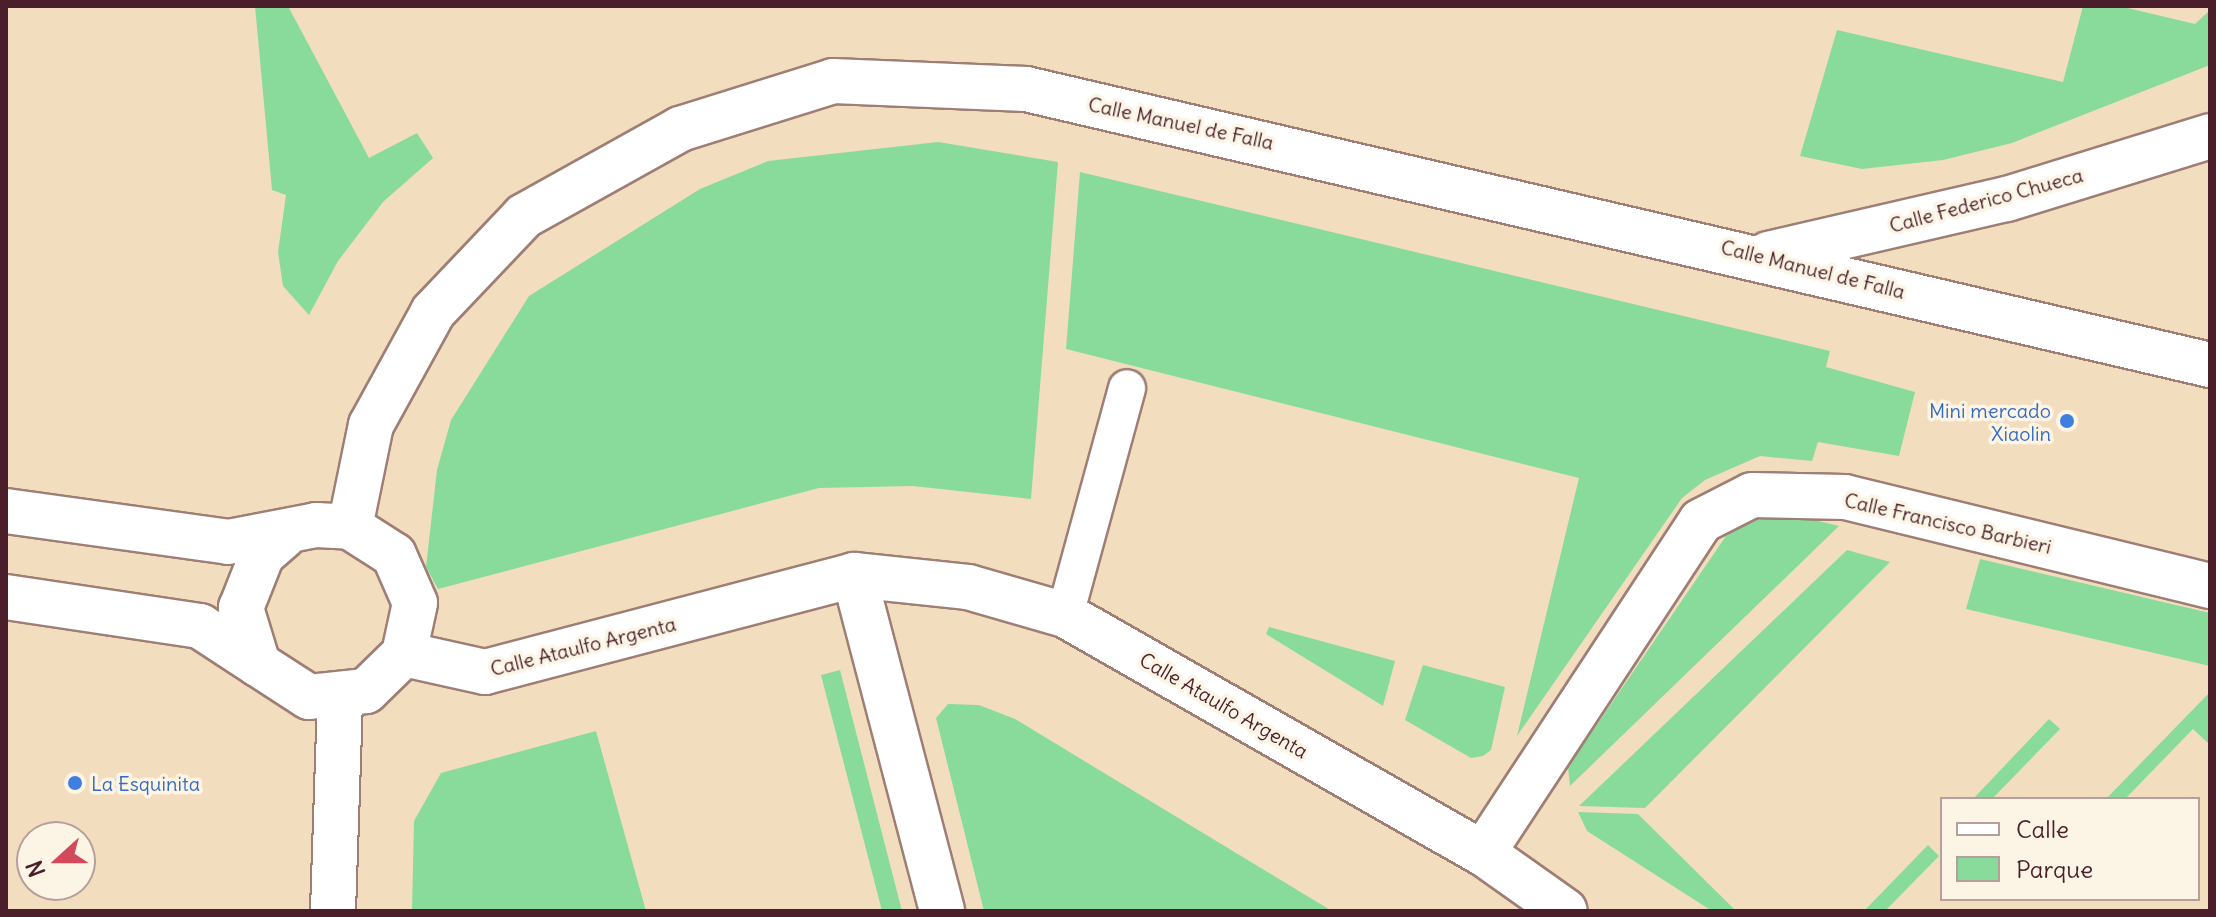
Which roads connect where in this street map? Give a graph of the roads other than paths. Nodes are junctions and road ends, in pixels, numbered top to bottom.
1 (2210, 136) edge
2 (1759, 256) junction
3 (2210, 365) edge
4 (1127, 388) dead end
5 (6, 511) edge
6 (350, 527) junction
7 (284, 536) junction
8 (854, 575) junction
9 (2210, 586) edge
10 (6, 597) edge
11 (1065, 615) junction
12 (404, 654) junction
13 (258, 664) junction
14 (340, 699) junction
15 (1483, 853) junction
16 (333, 911) edge
17 (942, 911) edge
18 (1565, 911) edge

1 - 2 street, Calle Federico Chueca
2 - 3 street, Calle Manuel de Falla
2 - 6 street, Calle Manuel de Falla
4 - 11 lane
5 - 7 street
6 - 7 street
6 - 12 street
7 - 13 street
8 - 11 street, Calle Ataulfo Argenta
8 - 12 street, Calle Ataulfo Argenta
8 - 17 street
9 - 15 street, Calle Francisco Barbieri
10 - 13 street
11 - 15 street, Calle Ataulfo Argenta
12 - 14 street
13 - 14 street
14 - 16 street
15 - 18 street, Calle Ataulfo Argenta

